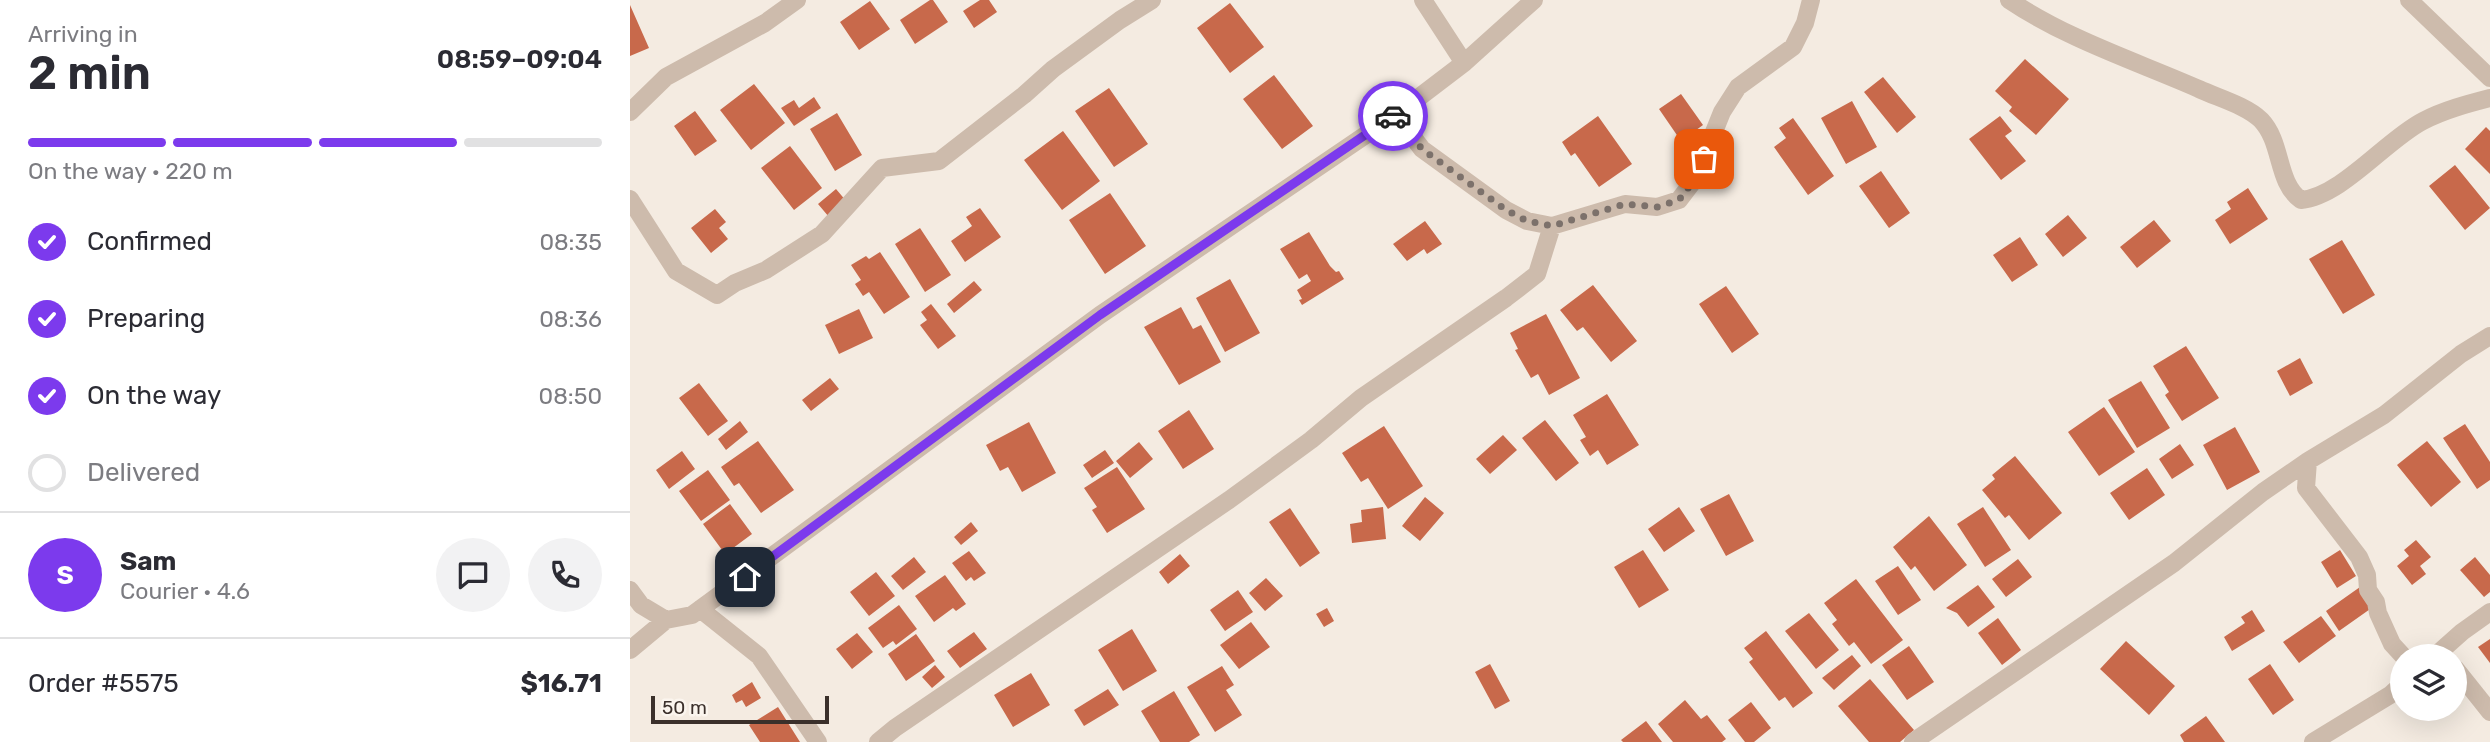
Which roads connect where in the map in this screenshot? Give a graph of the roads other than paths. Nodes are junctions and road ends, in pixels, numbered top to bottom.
1 (797, 0) edge
2 (1152, 0) edge
3 (1423, 0) edge
4 (1534, 0) edge
5 (1811, 0) edge
6 (2009, 0) edge
7 (2409, 0) edge
8 (1464, 63) junction
9 (2490, 78) edge
10 (2490, 97) edge
11 (1401, 111) junction
12 (630, 112) edge
13 (630, 199) edge
14 (1552, 226) junction
15 (2490, 335) edge
16 (2308, 461) junction
17 (630, 590) edge
18 (700, 609) junction
19 (2490, 612) edge
20 (666, 620) junction
21 (2392, 644) edge
22 (2451, 644) edge
23 (630, 650) edge
24 (2467, 683) edge
25 (2390, 695) edge
26 (2490, 712) edge
27 (818, 742) edge
28 (878, 742) edge
29 (1913, 742) edge
30 (2313, 742) edge

1 - 12 street
2 - 13 street
3 - 8 street
4 - 8 street
5 - 14 street
6 - 10 street
7 - 9 street
8 - 11 street
11 - 14 street
11 - 18 street
14 - 28 street
15 - 16 street
16 - 21 street
16 - 29 street
17 - 20 street
18 - 20 street
18 - 27 street
19 - 22 street
20 - 23 street
24 - 26 street
25 - 30 street

